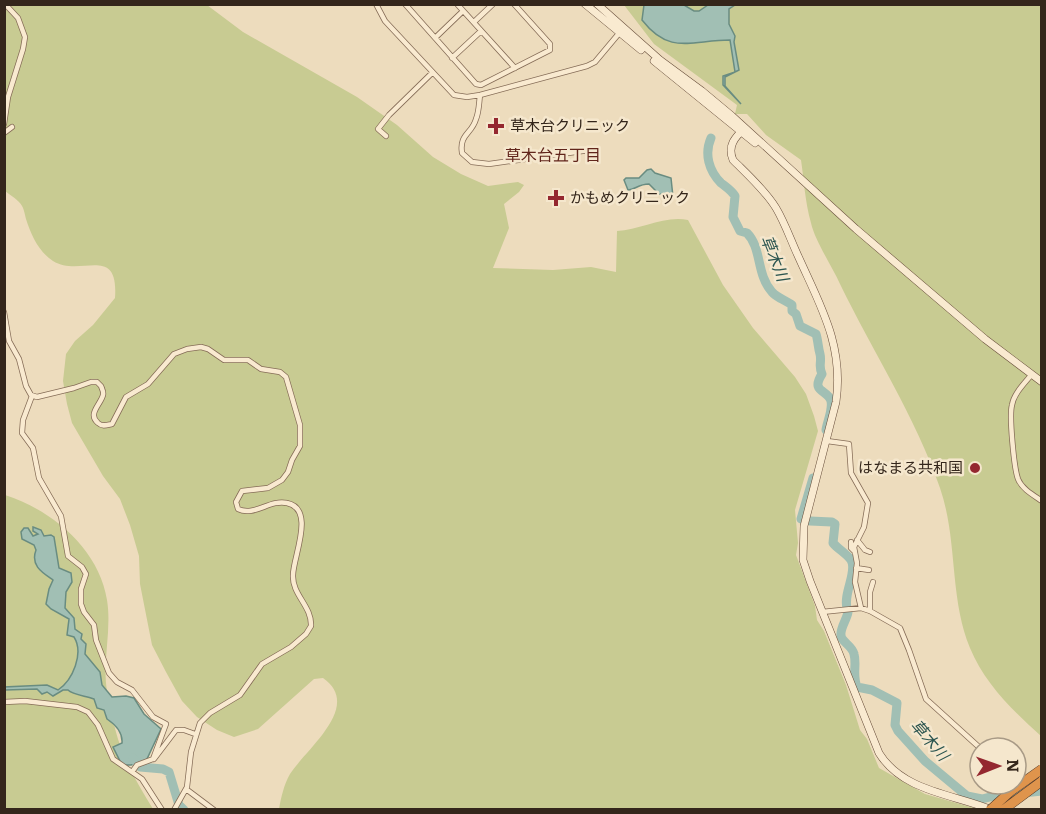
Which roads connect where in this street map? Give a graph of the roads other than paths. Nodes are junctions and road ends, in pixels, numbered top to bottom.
1 (5, 4) edge
2 (376, 4) edge
3 (405, 4) edge
4 (457, 4) edge
5 (493, 4) edge
6 (514, 4) edge
7 (585, 4) edge
8 (597, 4) edge
9 (463, 11) junction
10 (474, 22) junction
11 (621, 30) junction
12 (481, 31) junction
13 (435, 38) junction
14 (452, 57) junction
15 (515, 68) junction
16 (432, 73) junction
17 (480, 95) junction
18 (4, 124) edge
19 (12, 127) dead end
20 (743, 130) junction
21 (4, 133) edge
22 (386, 136) dead end
23 (597, 149) dead end
24 (4, 312) edge
25 (1032, 374) junction
26 (1041, 382) edge
27 (32, 396) junction
28 (827, 441) junction
29 (1041, 501) edge
30 (854, 541) junction
31 (870, 552) dead end
32 (856, 568) junction
33 (870, 570) dead end
34 (873, 582) dead end
35 (861, 608) junction
36 (870, 611) junction
37 (822, 612) junction
38 (4, 702) edge
39 (195, 734) junction
40 (968, 737) edge
41 (152, 760) junction
42 (1041, 769) edge
43 (132, 772) junction
44 (1041, 781) edge
45 (186, 789) junction
46 (162, 810) edge
47 (174, 810) edge
48 (214, 810) edge
49 (991, 810) edge
50 (1003, 810) edge

1 - 18 street
2 - 16 street
3 - 13 street
4 - 9 street
5 - 10 street
6 - 15 street
7 - 11 street
8 - 11 street
9 - 10 street
9 - 13 street
10 - 12 street
11 - 17 street
11 - 20 street
12 - 14 street
12 - 15 street
13 - 14 street
14 - 15 street
16 - 17 street
16 - 22 street
17 - 23 street
19 - 21 street
20 - 25 street
20 - 28 street
24 - 27 street
25 - 26 street
25 - 29 street
27 - 39 street
27 - 41 street
28 - 30 street
28 - 37 street
30 - 31 street
30 - 32 street
32 - 33 street
32 - 35 street
34 - 36 street
35 - 36 street
35 - 37 street
36 - 40 street
37 - 49 street
38 - 43 street
39 - 41 street
39 - 45 street
41 - 43 street
42 - 49 highway, bridge
43 - 46 street
44 - 50 highway, bridge
45 - 47 street
45 - 48 street

